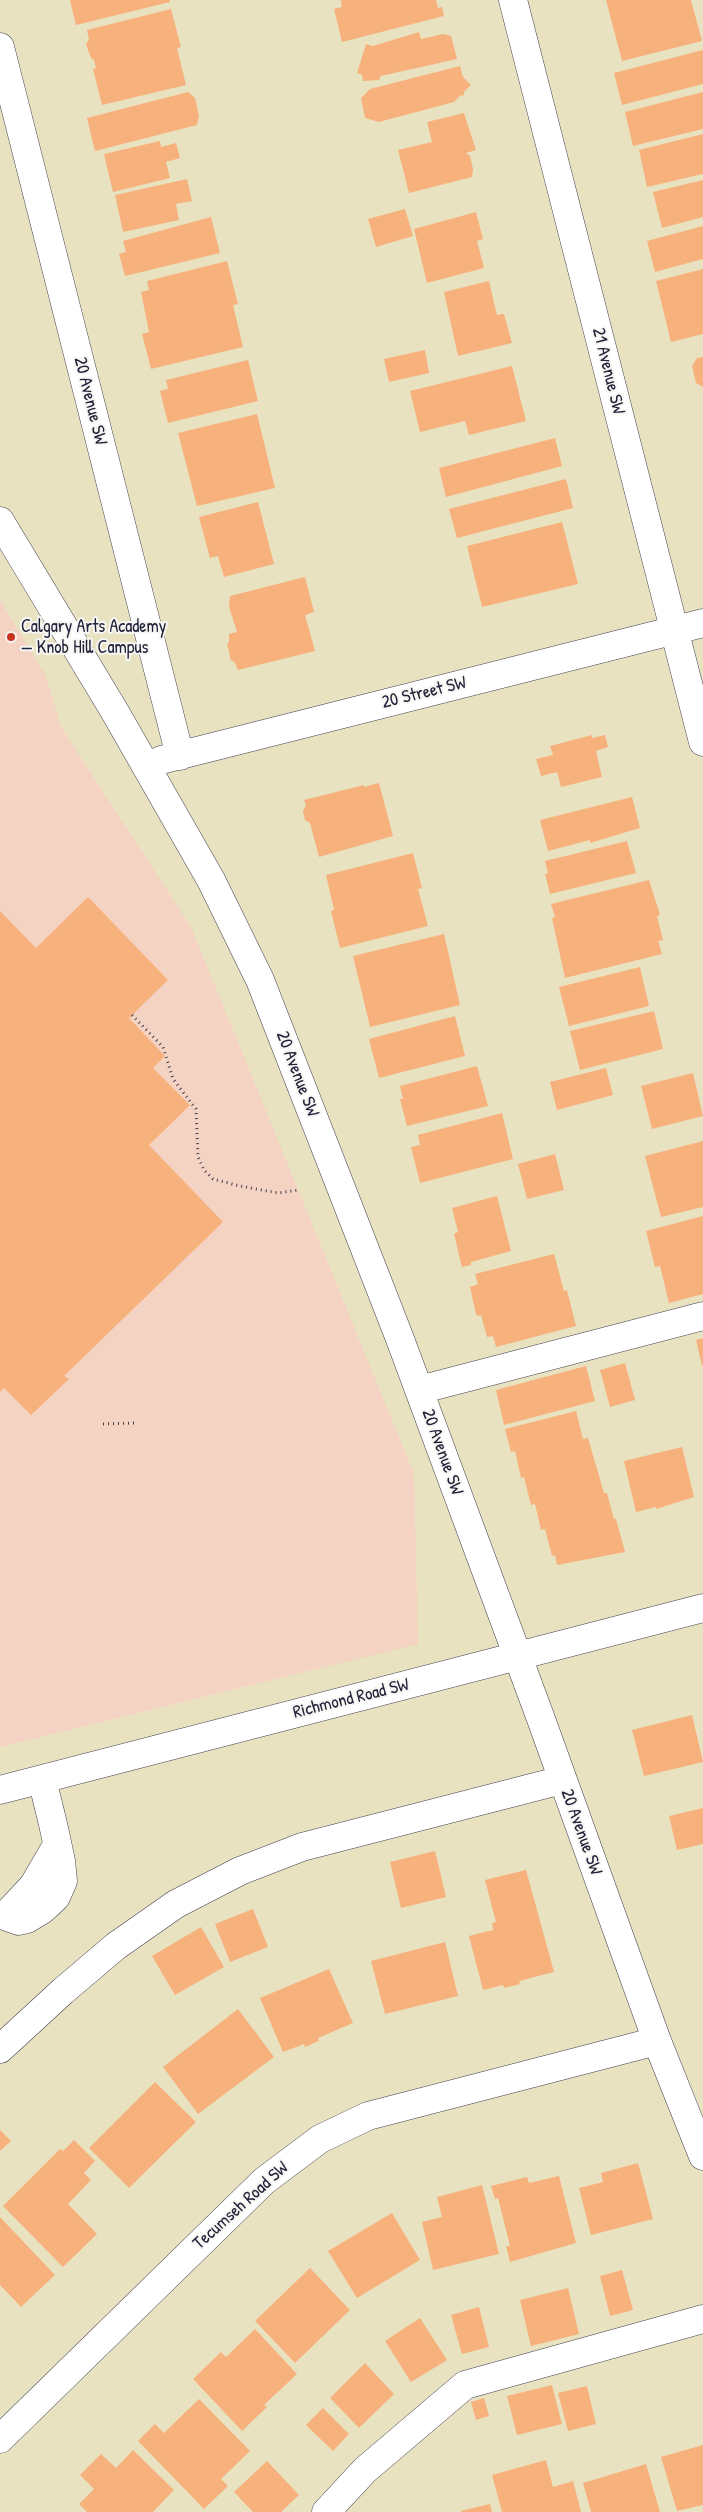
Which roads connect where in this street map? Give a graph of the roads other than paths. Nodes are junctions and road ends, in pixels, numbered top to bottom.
1 (513, 0) edge
2 (0, 47) edge
3 (0, 521) edge
4 (703, 623) edge
5 (674, 630) junction
6 (703, 742) edge
7 (180, 756) junction
8 (145, 763) junction
9 (703, 1316) edge
10 (419, 1390) junction
11 (703, 1608) edge
12 (517, 1657) junction
13 (42, 1779) junction
14 (562, 1780) junction
15 (0, 1790) edge
16 (58, 1845) dead end
17 (657, 2041) junction
18 (0, 2050) edge
19 (703, 2156) edge
20 (703, 2318) edge
21 (0, 2439) edge
22 (326, 2512) edge

1 - 5 street, 21 Avenue SW
2 - 7 street, 20 Avenue SW
3 - 8 street, 20 Avenue SW
4 - 5 street, 20 Street SW
5 - 6 street, 21 Avenue SW
5 - 7 street, 20 Street SW
7 - 8 street, 20 Street SW
8 - 10 street, 20 Avenue SW
9 - 10 street
10 - 12 street, 20 Avenue SW
11 - 12 street, Richmond Road SW
12 - 13 street, Richmond Road SW
12 - 14 street, 20 Avenue SW
13 - 15 street, Richmond Road SW
13 - 16 street
14 - 17 street, 20 Avenue SW
14 - 18 street
17 - 19 street, 20 Avenue SW
17 - 21 street, Tecumseh Road SW
20 - 22 street

